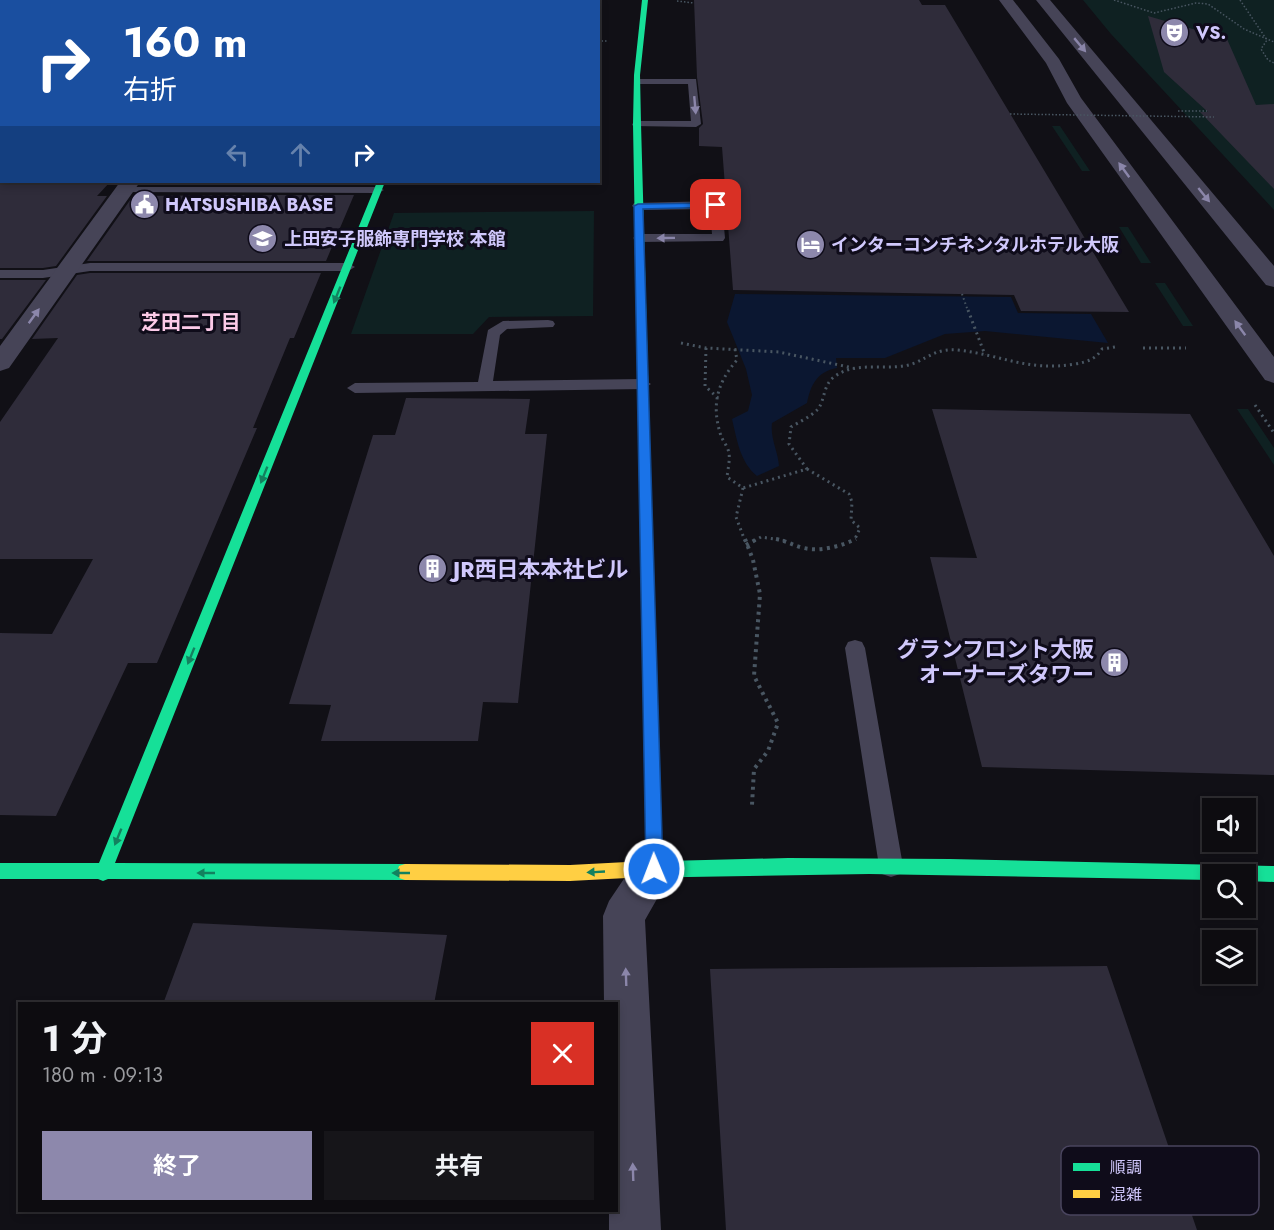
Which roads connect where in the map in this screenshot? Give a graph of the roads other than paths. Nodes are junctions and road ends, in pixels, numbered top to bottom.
1 (645, 0) edge
2 (1006, 0) edge
3 (1042, 0) edge
4 (637, 81) junction
5 (637, 124) junction
6 (127, 186) edge
7 (380, 186) edge
8 (638, 206) junction
9 (639, 238) junction
10 (348, 267) junction
11 (68, 270) junction
12 (0, 274) edge
13 (1274, 280) edge
14 (548, 324) dead end
15 (0, 363) edge
16 (1274, 375) edge
17 (643, 384) junction
18 (485, 386) junction
19 (354, 388) dead end
20 (855, 648) dead end
21 (891, 866) junction
22 (654, 869) junction
23 (0, 871) edge
24 (103, 873) junction
25 (1274, 874) edge
26 (635, 1230) edge

1 - 4 street
16 -> 2 street
3 -> 13 street
4 - 5 street
4 -> 5 lane
5 - 8 street
6 - 7 lane
6 - 11 street
7 - 10 street
8 - 9 street
8 -> 9 lane
9 - 17 street
10 - 11 lane
10 -> 24 street
11 - 12 lane
15 -> 11 street
14 - 18 lane
17 - 18 lane
17 - 22 street
18 - 19 lane
20 - 21 lane
21 - 22 street
21 - 25 street
22 -> 24 street
26 -> 22 street
23 - 24 street

